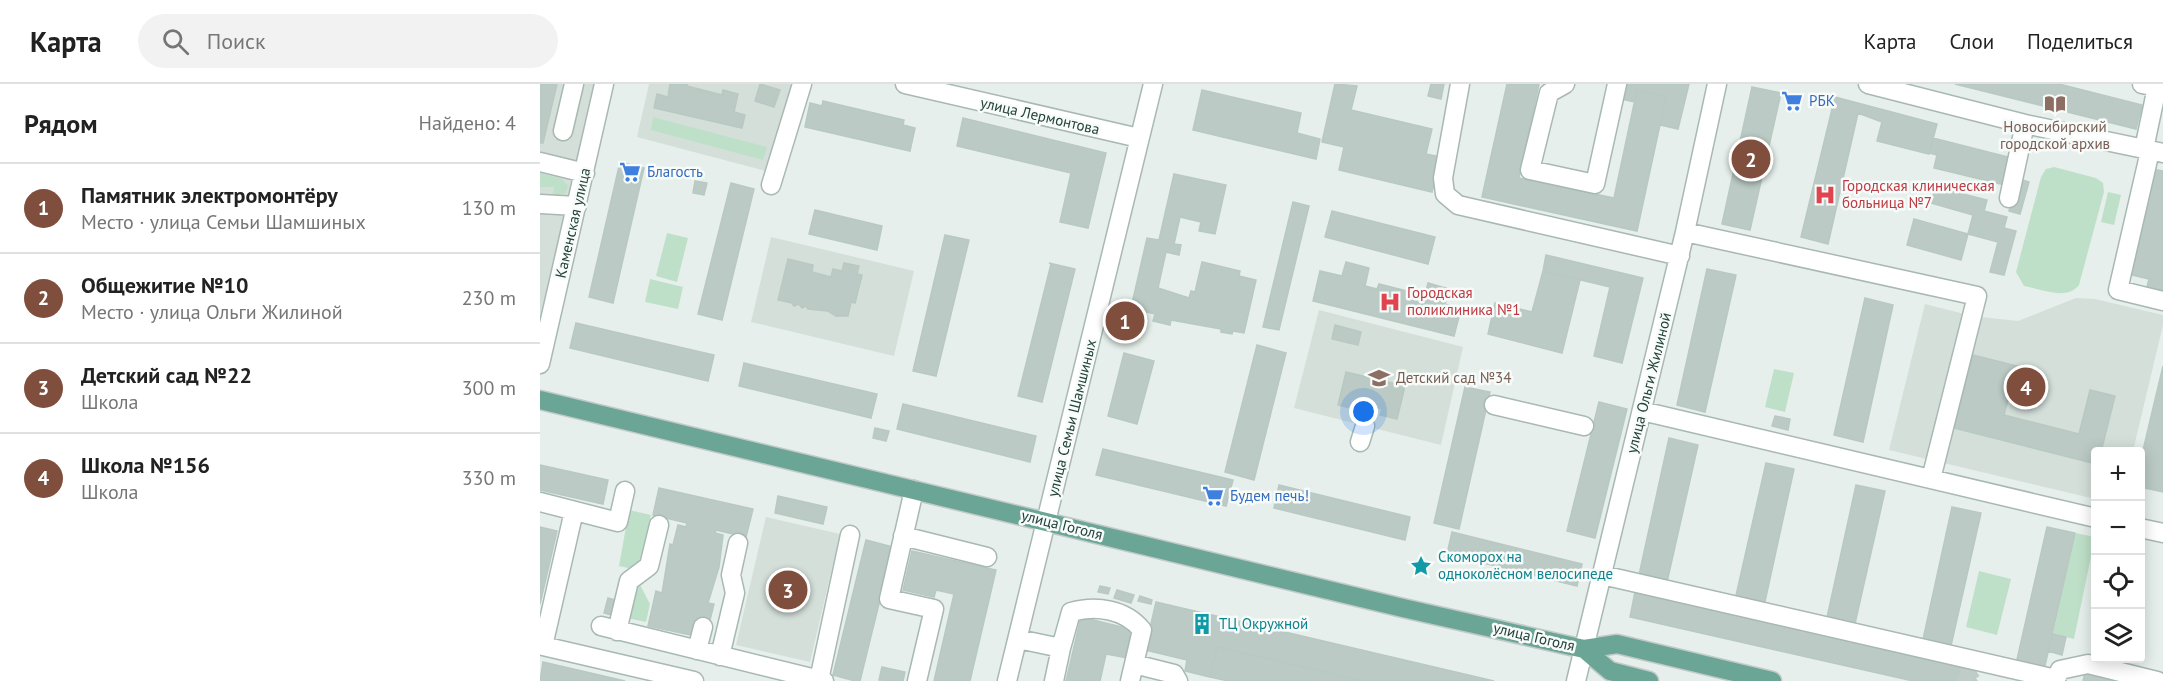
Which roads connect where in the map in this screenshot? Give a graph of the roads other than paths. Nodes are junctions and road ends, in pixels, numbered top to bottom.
1 (574, 84) edge
2 (604, 84) edge
3 (802, 84) edge
4 (905, 84) edge
5 (1153, 84) edge
6 (1460, 84) edge
7 (1565, 84) edge
8 (1617, 84) edge
9 (1717, 84) edge
10 (1868, 84) edge
11 (2142, 84) edge
12 (1921, 90) edge
13 (2025, 124) junction
14 (592, 138) junction
15 (1139, 138) junction
16 (2152, 151) edge
17 (540, 162) edge
18 (585, 173) junction
19 (771, 185) dead end
20 (2009, 198) dead end
21 (540, 204) edge
22 (577, 206) junction
23 (1685, 232) junction
24 (1680, 256) junction
25 (2163, 301) edge
26 (540, 364) edge
27 (540, 400) edge
28 (1494, 405) dead end
29 (1642, 411) junction
30 (1584, 426) dead end
31 (1931, 479) junction
32 (914, 490) junction
33 (625, 491) dead end
34 (540, 502) edge
35 (574, 511) junction
36 (2091, 517) edge
37 (1046, 522) junction
38 (659, 525) dead end
39 (2145, 533) edge
40 (2163, 533) edge
41 (850, 535) dead end
42 (903, 536) junction
43 (738, 543) dead end
44 (987, 557) dead end
45 (1602, 576) junction
46 (703, 627) dead end
47 (1018, 639) junction
48 (674, 644) junction
49 (1061, 648) junction
50 (1584, 649) junction
51 (697, 650) junction
52 (720, 656) junction
53 (1132, 673) edge
54 (682, 679) edge
55 (821, 680) edge
56 (2055, 680) edge
57 (917, 681) edge
58 (1007, 681) edge
59 (1054, 681) edge
60 (1178, 681) edge
61 (1576, 681) edge
62 (1649, 681) edge
63 (1772, 681) edge
64 (2157, 681) edge

1 - 14 street
2 - 14 street, Каменская улица
3 - 19 street
4 - 15 street, улица Лермонтова
5 - 15 street, улица Семьи Шамшиных
6 - 24 street
7 - 8 street
9 - 23 street, улица Ольги Жилиной
10 - 12 street
11 - 16 street
12 - 13 street
13 - 16 street
13 - 20 street
14 - 18 street, Каменская улица
15 - 37 street, улица Семьи Шамшиных
16 - 25 street
17 - 18 street
18 - 22 street, Каменская улица
21 - 22 street
22 - 26 street, Каменская улица
23 - 24 street, улица Ольги Жилиной
23 - 31 street
24 - 29 street, улица Ольги Жилиной
27 - 32 main road, улица Гоголя
28 - 30 street
29 - 31 street
29 - 45 street, улица Ольги Жилиной
31 - 36 street
32 - 37 main road, улица Гоголя
32 - 42 street
33 - 35 street
34 - 35 street
35 - 54 street
37 - 47 street, улица Семьи Шамшиных
37 - 50 main road, улица Гоголя
38 - 48 street
39 - 40 street
41 - 55 street
42 - 44 street
42 - 57 street
43 - 52 street
45 - 50 street, улица Ольги Жилиной
45 - 56 street
46 - 51 street
47 - 49 street
47 - 58 street, улица Семьи Шамшиных
48 - 51 street
48 - 54 street
49 - 53 street
49 - 59 street
50 - 61 street, улица Ольги Жилиной
50 - 62 main road, улица Гоголя
50 - 63 main road, улица Гоголя
51 - 52 street
52 - 55 street
53 - 60 street
56 - 64 street

